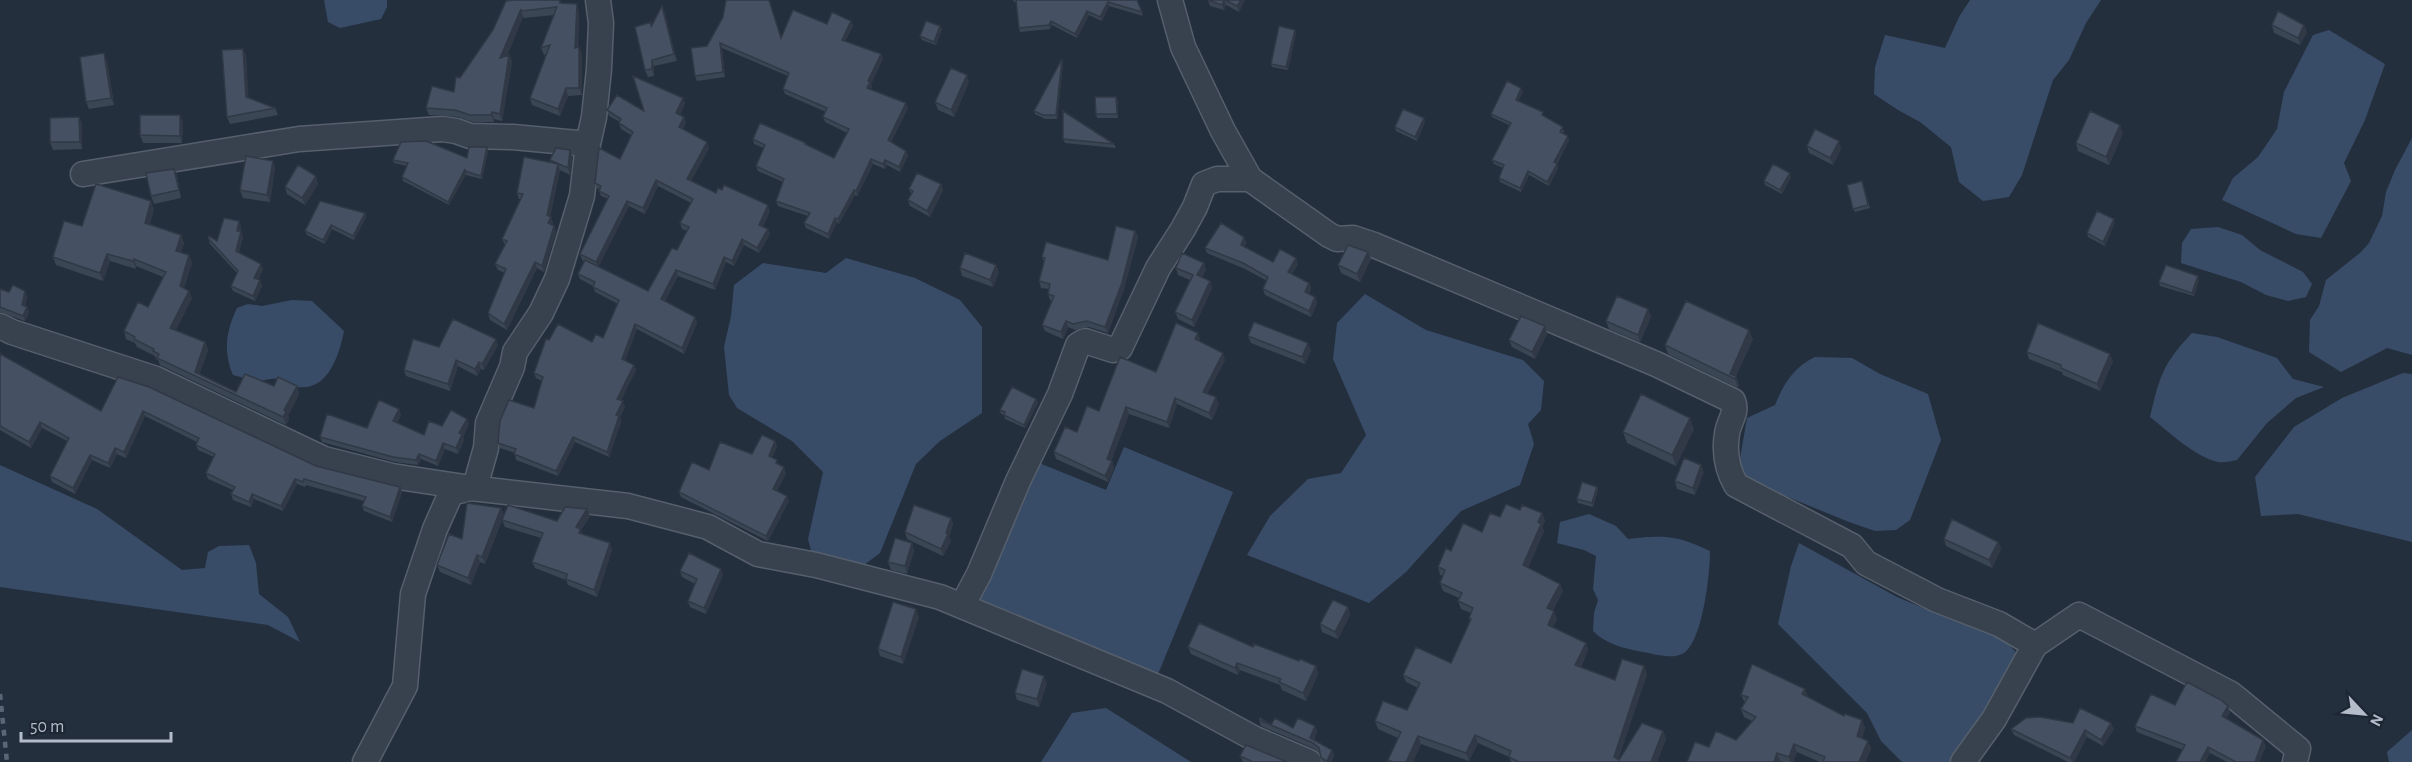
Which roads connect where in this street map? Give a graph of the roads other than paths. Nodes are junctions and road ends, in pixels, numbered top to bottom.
1 (598, 0) edge
2 (1170, 0) edge
3 (588, 144) junction
4 (83, 174) dead end
5 (1250, 179) junction
6 (0, 326) edge
7 (471, 488) junction
8 (962, 606) junction
9 (2036, 645) junction
10 (365, 762) edge
11 (1309, 762) edge
12 (1963, 762) edge
13 (2295, 762) edge

1 - 3 street
2 - 5 street
3 - 4 street
3 - 7 street
5 - 8 street
5 - 9 street
6 - 7 street
7 - 8 street
7 - 10 street
8 - 11 street
9 - 12 street
9 - 13 street

